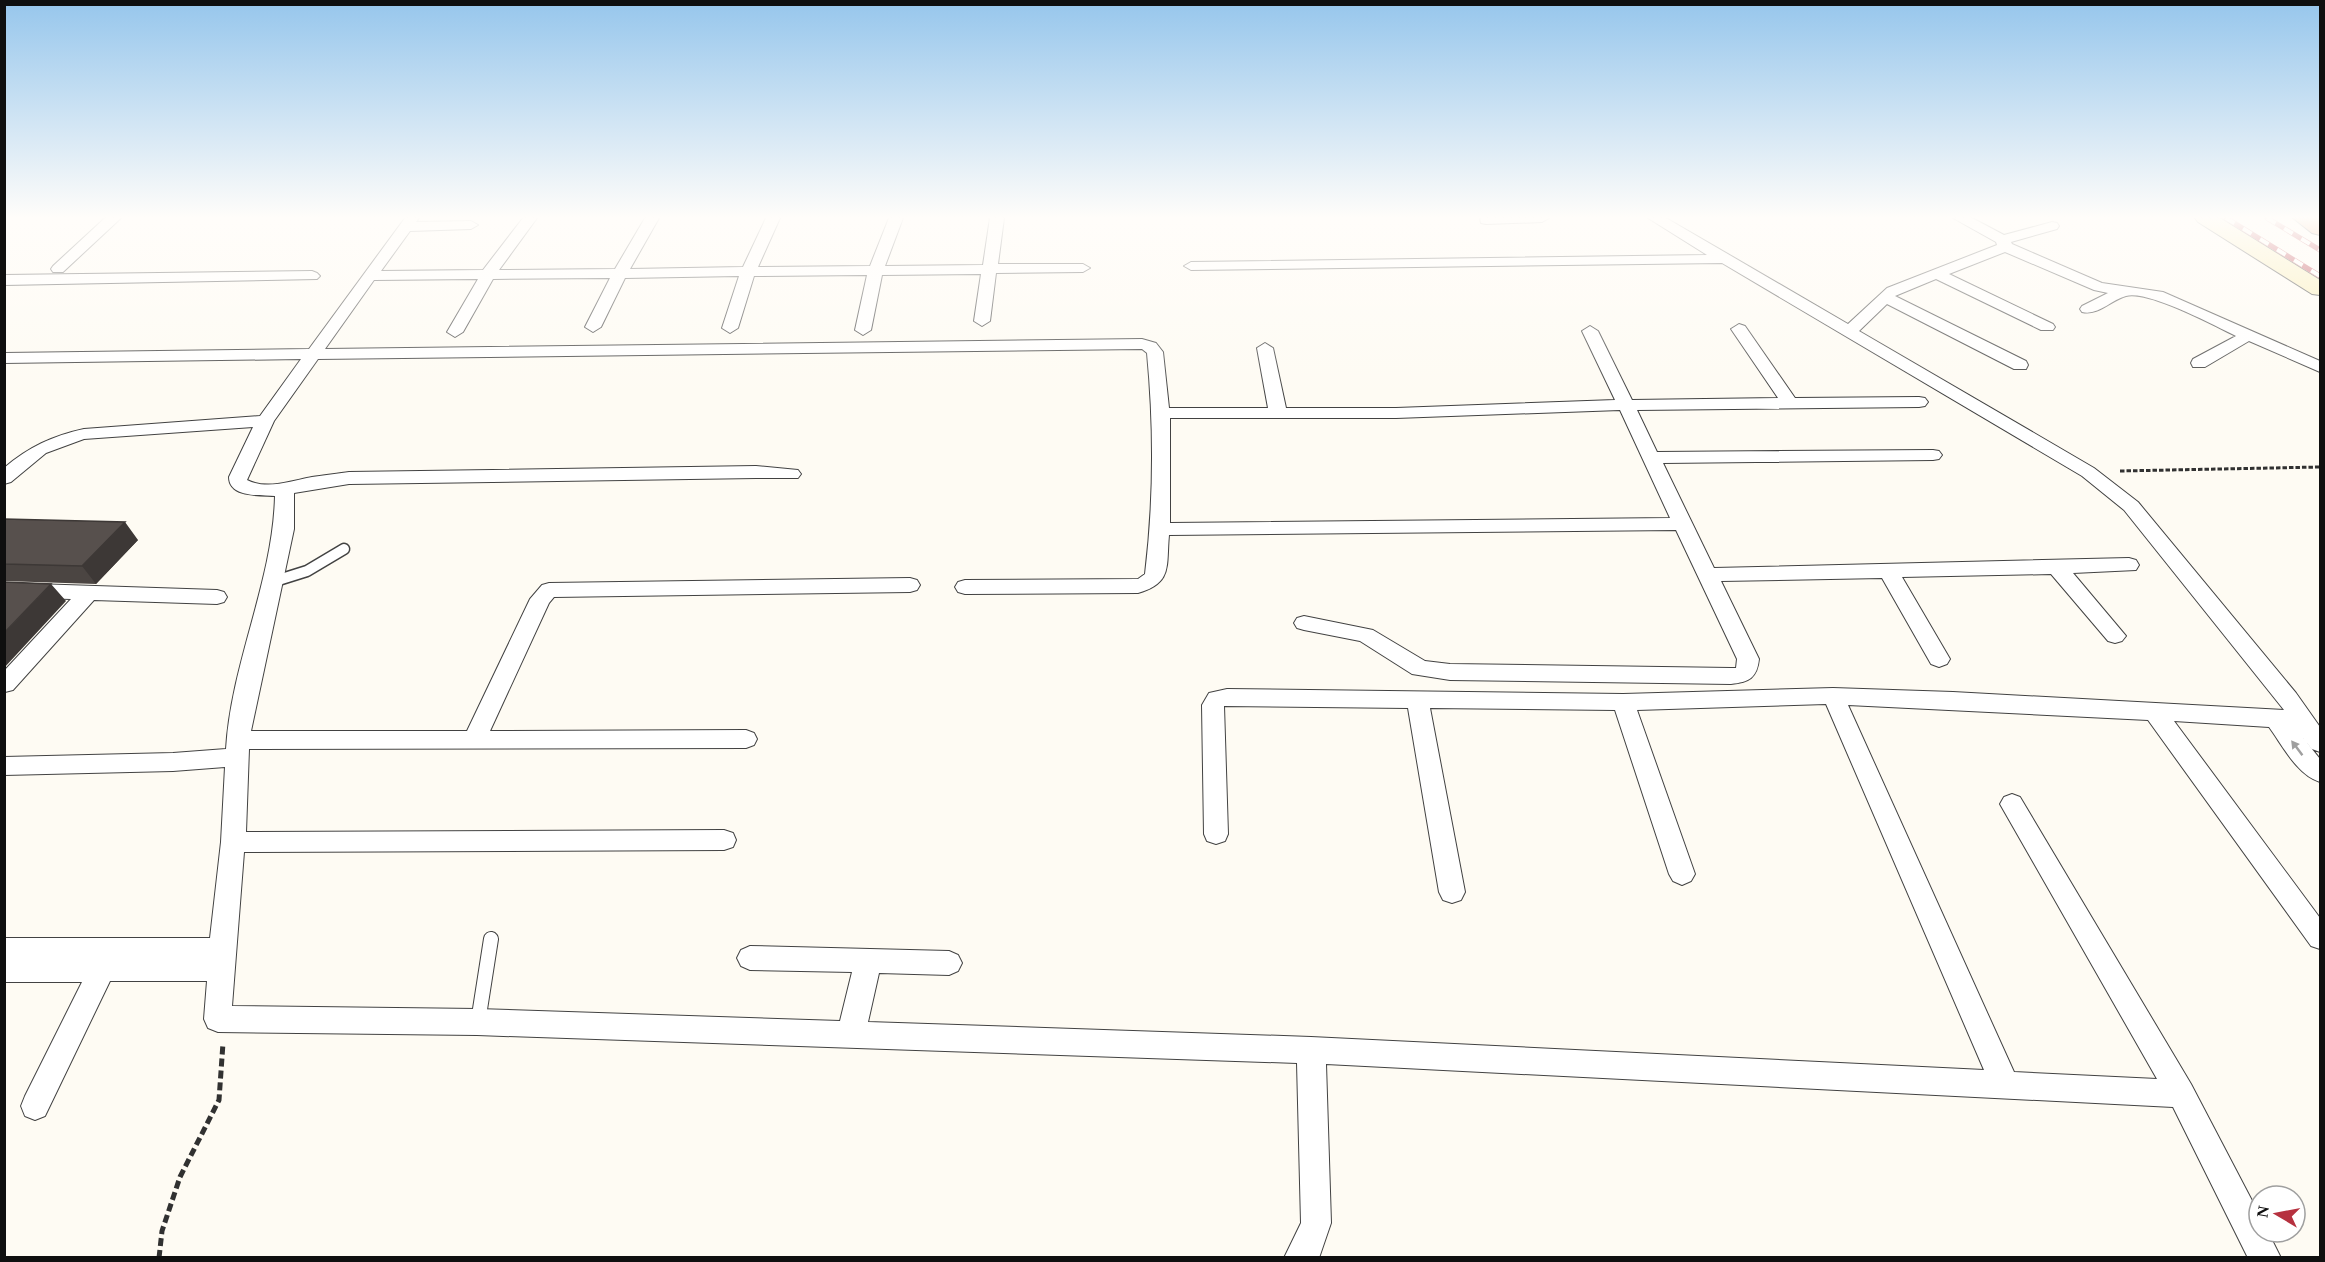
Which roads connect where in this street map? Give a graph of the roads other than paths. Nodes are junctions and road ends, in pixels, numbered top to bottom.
1 (243, 277) edge
2 (368, 277) edge
3 (487, 277) edge
4 (618, 277) edge
5 (746, 277) edge
6 (874, 277) edge
7 (988, 277) edge
8 (1753, 277) edge
9 (1929, 277) edge
10 (1943, 277) edge
11 (2077, 277) edge
12 (2300, 277) edge
13 (4, 280) edge
14 (2320, 289) edge
15 (2122, 292) junction
16 (1885, 297) junction
17 (2088, 309) dead end
18 (982, 321) dead end
19 (593, 327) dead end
20 (2047, 327) dead end
21 (730, 328) dead end
22 (1738, 328) dead end
23 (863, 330) dead end
24 (1590, 331) dead end
25 (455, 332) dead end
26 (1849, 332) junction
27 (2249, 335) junction
28 (1265, 348) dead end
29 (313, 356) junction
30 (4, 358) edge
31 (2199, 363) dead end
32 (2020, 365) dead end
33 (2320, 367) edge
34 (1918, 402) dead end
35 (1790, 404) junction
36 (1626, 405) junction
37 (1161, 413) junction
38 (1278, 413) junction
39 (265, 421) junction
40 (1933, 455) dead end
41 (1651, 458) junction
42 (792, 474) dead end
43 (4, 478) edge
44 (285, 490) junction
45 (1684, 524) junction
46 (1160, 529) junction
47 (344, 549) dead end
48 (2128, 565) dead end
49 (2057, 567) junction
50 (1888, 571) junction
51 (1707, 575) junction
52 (272, 582) junction
53 (910, 585) dead end
54 (965, 587) dead end
55 (11, 590) edge
56 (90, 592) junction
57 (217, 597) dead end
58 (1304, 623) dead end
59 (2115, 636) dead end
60 (1939, 658) dead end
61 (5, 684) edge
62 (1833, 696) junction
63 (1418, 701) junction
64 (1623, 702) junction
65 (2154, 711) junction
66 (2277, 720) junction
67 (2302, 720) junction
68 (475, 738) junction
69 (746, 740) dead end
70 (2320, 743) edge
71 (237, 749) junction
72 (4, 766) edge
73 (2320, 773) edge
74 (2012, 804) dead end
75 (1216, 834) dead end
76 (724, 840) dead end
77 (233, 842) junction
78 (1682, 874) dead end
79 (1452, 892) dead end
80 (2320, 938) edge
81 (491, 939) dead end
82 (4, 950) edge
83 (750, 958) dead end
84 (222, 960) junction
85 (868, 961) junction
86 (949, 963) dead end
87 (4, 970) edge
88 (102, 970) junction
89 (477, 1022) junction
90 (851, 1035) junction
91 (1311, 1050) junction
92 (2005, 1085) junction
93 (2181, 1094) junction
94 (35, 1106) dead end
95 (1300, 1257) edge
96 (2265, 1257) edge

1 - 13 street
2 - 29 street
3 - 25 street
4 - 19 street
5 - 21 street
6 - 23 street
7 - 18 street
8 - 26 street
9 - 16 street
10 - 20 street
11 - 15 street
12 - 14 main road
15 - 17 street
15 - 27 street
16 - 26 street
16 - 32 street
22 - 35 street
24 - 36 street
26 - 67 street
27 - 31 street
27 - 33 street
28 - 38 street
29 - 30 street
29 - 37 street
29 - 39 street
34 - 35 street
35 - 36 street
36 - 38 street
36 - 41 street
37 - 38 street
37 - 46 street
39 - 43 street
39 - 44 street
40 - 41 street
41 - 45 street
42 - 44 street
44 - 52 street
45 - 46 street
45 - 51 street
46 - 54 street
47 - 52 lane
48 - 49 street
49 - 50 street
49 - 59 street
50 - 51 street
50 - 60 street
51 - 58 street
52 - 71 street
53 - 68 street
55 - 56 street
56 - 57 street
56 - 61 street
62 - 64 street
62 - 65 street
62 - 92 street
63 - 64 street
63 - 75 street
63 - 79 street
64 - 78 street
65 - 66 street
65 - 80 street
66 - 67 street
73 -> 66 street
67 - 70 street
68 - 69 street
68 - 71 street
71 - 72 street
71 - 77 street
74 - 93 street
76 - 77 street
77 - 84 street
81 - 89 lane
82 - 84 street
83 - 85 street
84 - 88 street
84 - 89 street
85 - 86 street
85 - 90 street
87 - 88 street
88 - 94 street
89 - 90 street
90 - 91 street
91 - 92 street
91 - 95 street
92 - 93 street
93 - 96 street

